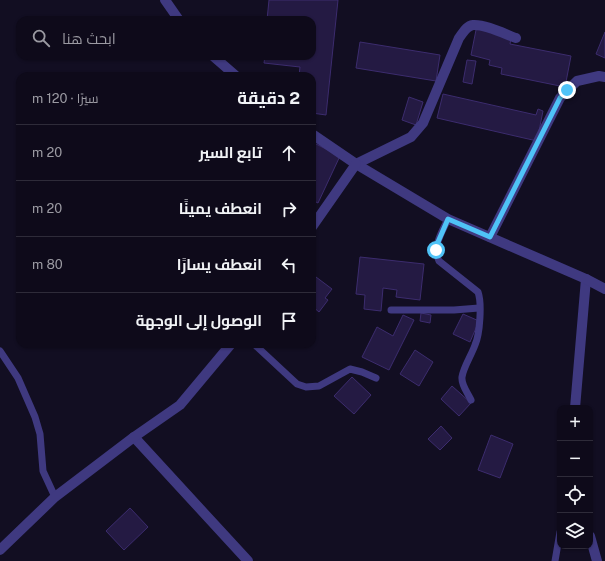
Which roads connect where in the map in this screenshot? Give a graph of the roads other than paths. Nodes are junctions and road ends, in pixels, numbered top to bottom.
1 (165, 0) edge
2 (176, 16) edge
3 (516, 38) dead end
4 (218, 60) edge
5 (231, 72) edge
6 (605, 77) edge
7 (316, 137) edge
8 (356, 164) junction
9 (448, 219) junction
10 (316, 221) edge
11 (490, 237) junction
12 (586, 279) junction
13 (605, 289) edge
14 (479, 308) junction
15 (391, 310) dead end
16 (227, 348) edge
17 (258, 348) edge
18 (0, 352) edge
19 (376, 378) dead end
20 (471, 400) dead end
21 (575, 405) edge
22 (134, 437) junction
23 (55, 497) junction
24 (593, 547) edge
25 (557, 549) edge
26 (0, 550) edge
27 (248, 561) edge
28 (555, 561) edge
29 (597, 561) edge

1 - 2 street
3 - 8 street
4 - 5 street
6 - 11 street
7 - 8 street
8 - 9 street
8 - 10 street
9 - 11 street
9 - 14 lane
11 - 12 street
12 - 13 street
12 - 21 street
14 - 15 lane
14 - 20 lane
16 - 22 street
17 - 19 lane
18 - 23 lane
22 - 23 street
22 - 27 street
23 - 26 street
24 - 29 street
25 - 28 lane

